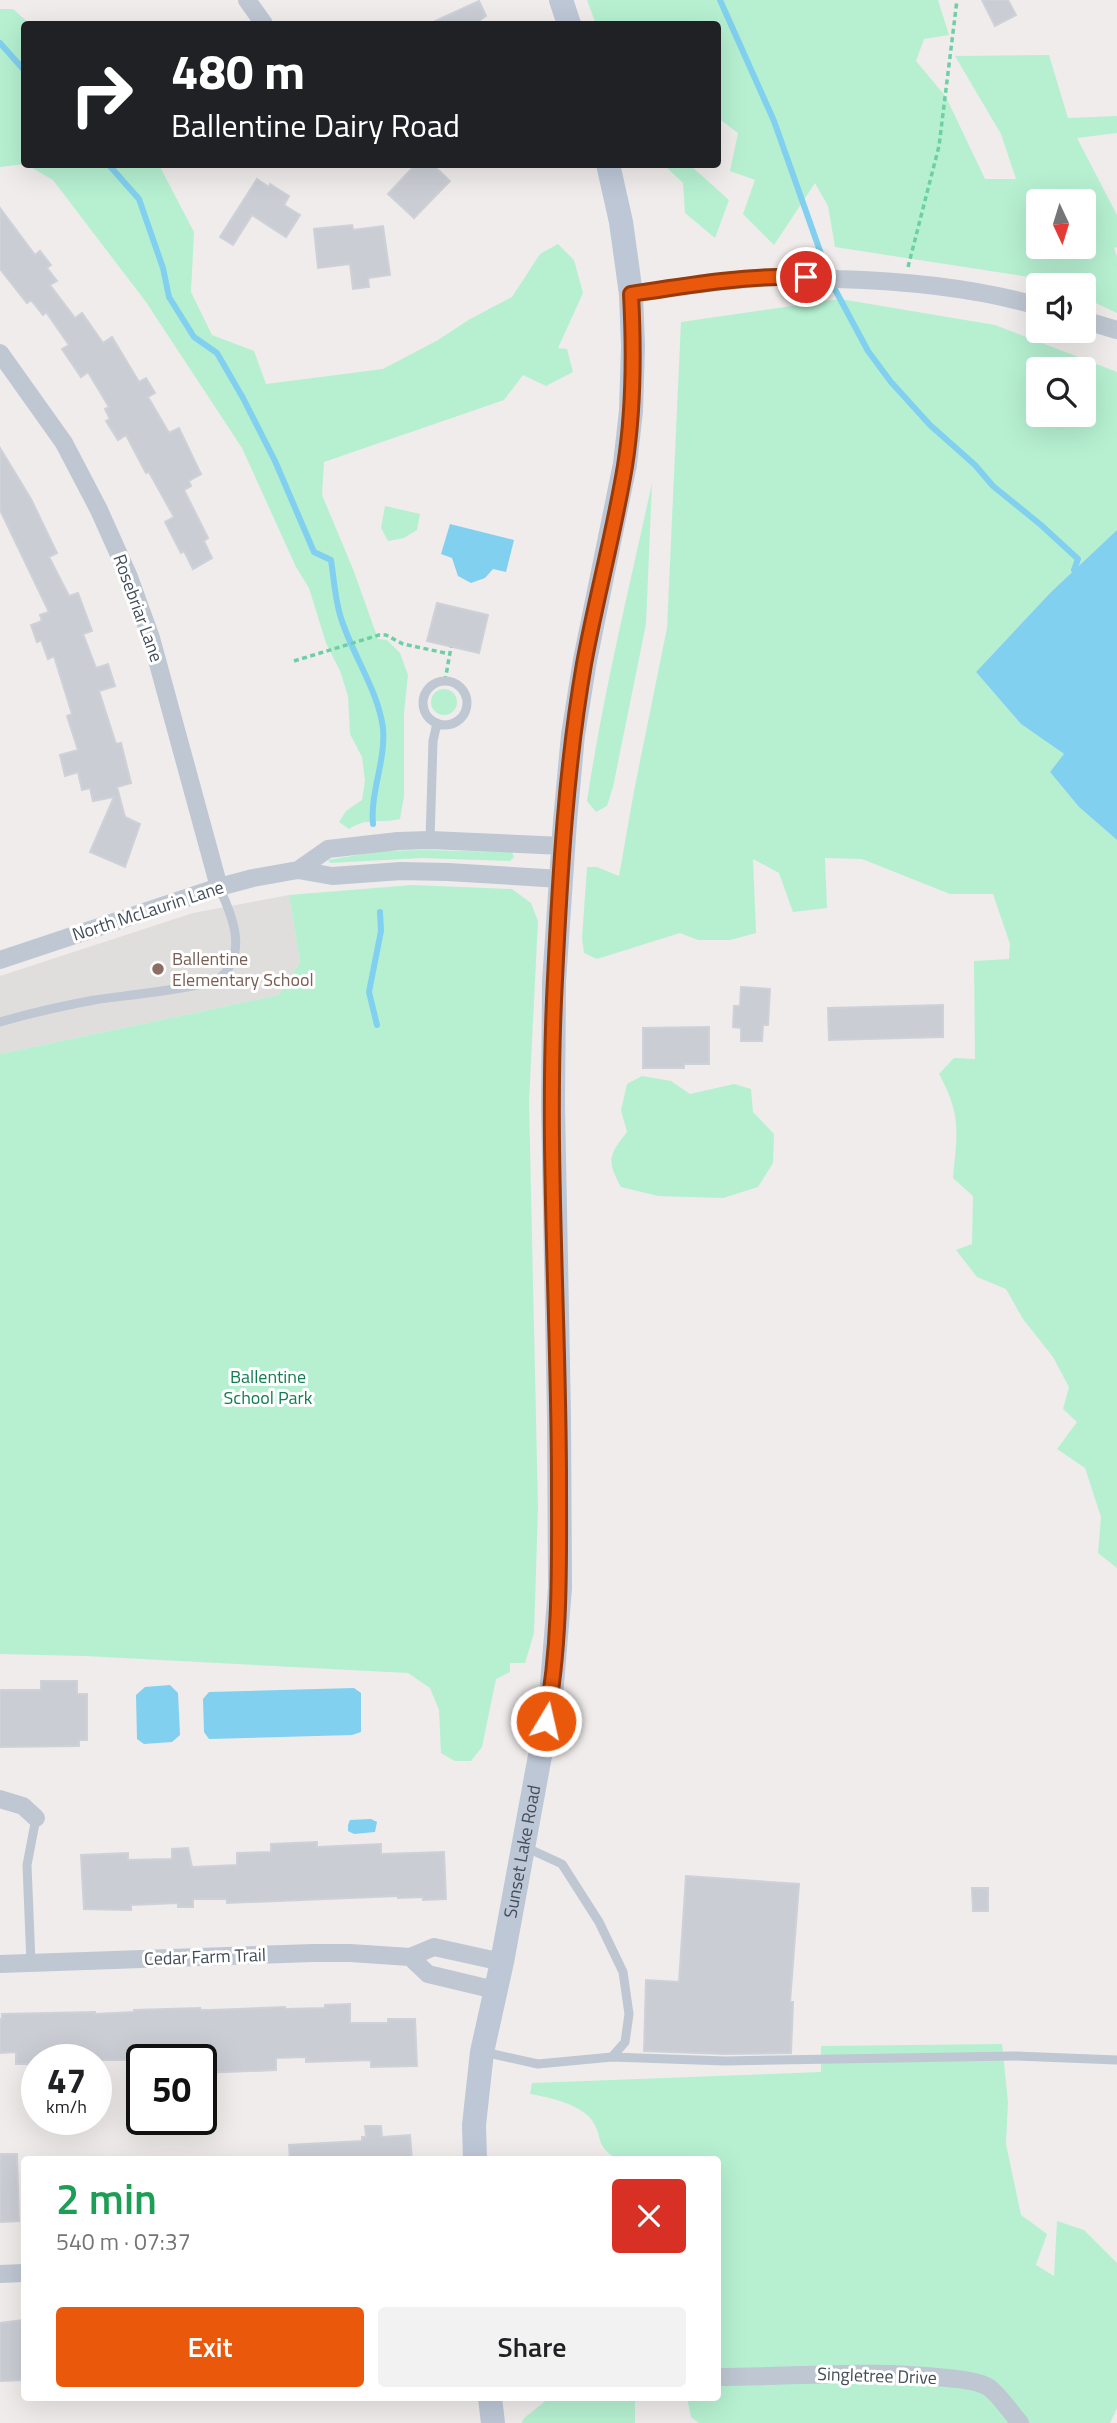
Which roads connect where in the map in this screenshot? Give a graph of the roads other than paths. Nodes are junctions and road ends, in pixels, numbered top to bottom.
1 (247, 0) edge
2 (561, 0) edge
3 (262, 21) edge
4 (568, 21) edge
5 (609, 168) edge
6 (631, 294) junction
7 (1026, 303) edge
8 (1096, 324) edge
9 (1117, 330) edge
10 (0, 353) edge
11 (437, 723) junction
12 (430, 840) junction
13 (563, 846) junction
14 (298, 870) junction
15 (561, 879) junction
16 (219, 887) junction
17 (0, 960) edge
18 (0, 1022) edge
19 (0, 1798) edge
20 (36, 1818) joint
21 (522, 1845) junction
22 (410, 1957) junction
23 (502, 1962) junction
24 (31, 1963) junction
25 (0, 1964) edge
26 (495, 1990) junction
27 (482, 2052) junction
28 (612, 2057) junction
29 (1117, 2060) edge
30 (475, 2156) edge
31 (21, 2273) edge
32 (0, 2274) edge
33 (721, 2377) edge
34 (490, 2401) edge
35 (493, 2423) edge
36 (1020, 2423) edge

1 - 3 street
2 - 4 main road
5 - 6 main road, Sunset Lake Road
6 - 7 street
6 - 13 main road, Sunset Lake Road
8 - 9 street
10 - 16 street, Rosebriar Lane
11 - 11 lane
11 - 12 lane
12 - 13 street, North McLaurin Lane
12 - 14 street, North McLaurin Lane
13 - 15 main road, Sunset Lake Road
14 - 15 street, North McLaurin Lane
14 - 16 street, North McLaurin Lane
15 - 21 main road, Sunset Lake Road
16 - 17 street, North McLaurin Lane
16 - 18 lane
19 - 20 street
20 - 24 lane
21 - 23 main road, Sunset Lake Road
21 - 28 lane
22 - 23 street, Cedar Farm Trail
22 - 24 street, Cedar Farm Trail
22 - 26 street
23 - 26 main road, Sunset Lake Road
24 - 25 street, Cedar Farm Trail
26 - 27 main road, Sunset Lake Road
27 - 28 lane
27 - 30 main road, Sunset Lake Road
28 - 29 lane
31 - 32 street
33 - 36 street, Singletree Drive
34 - 35 main road

